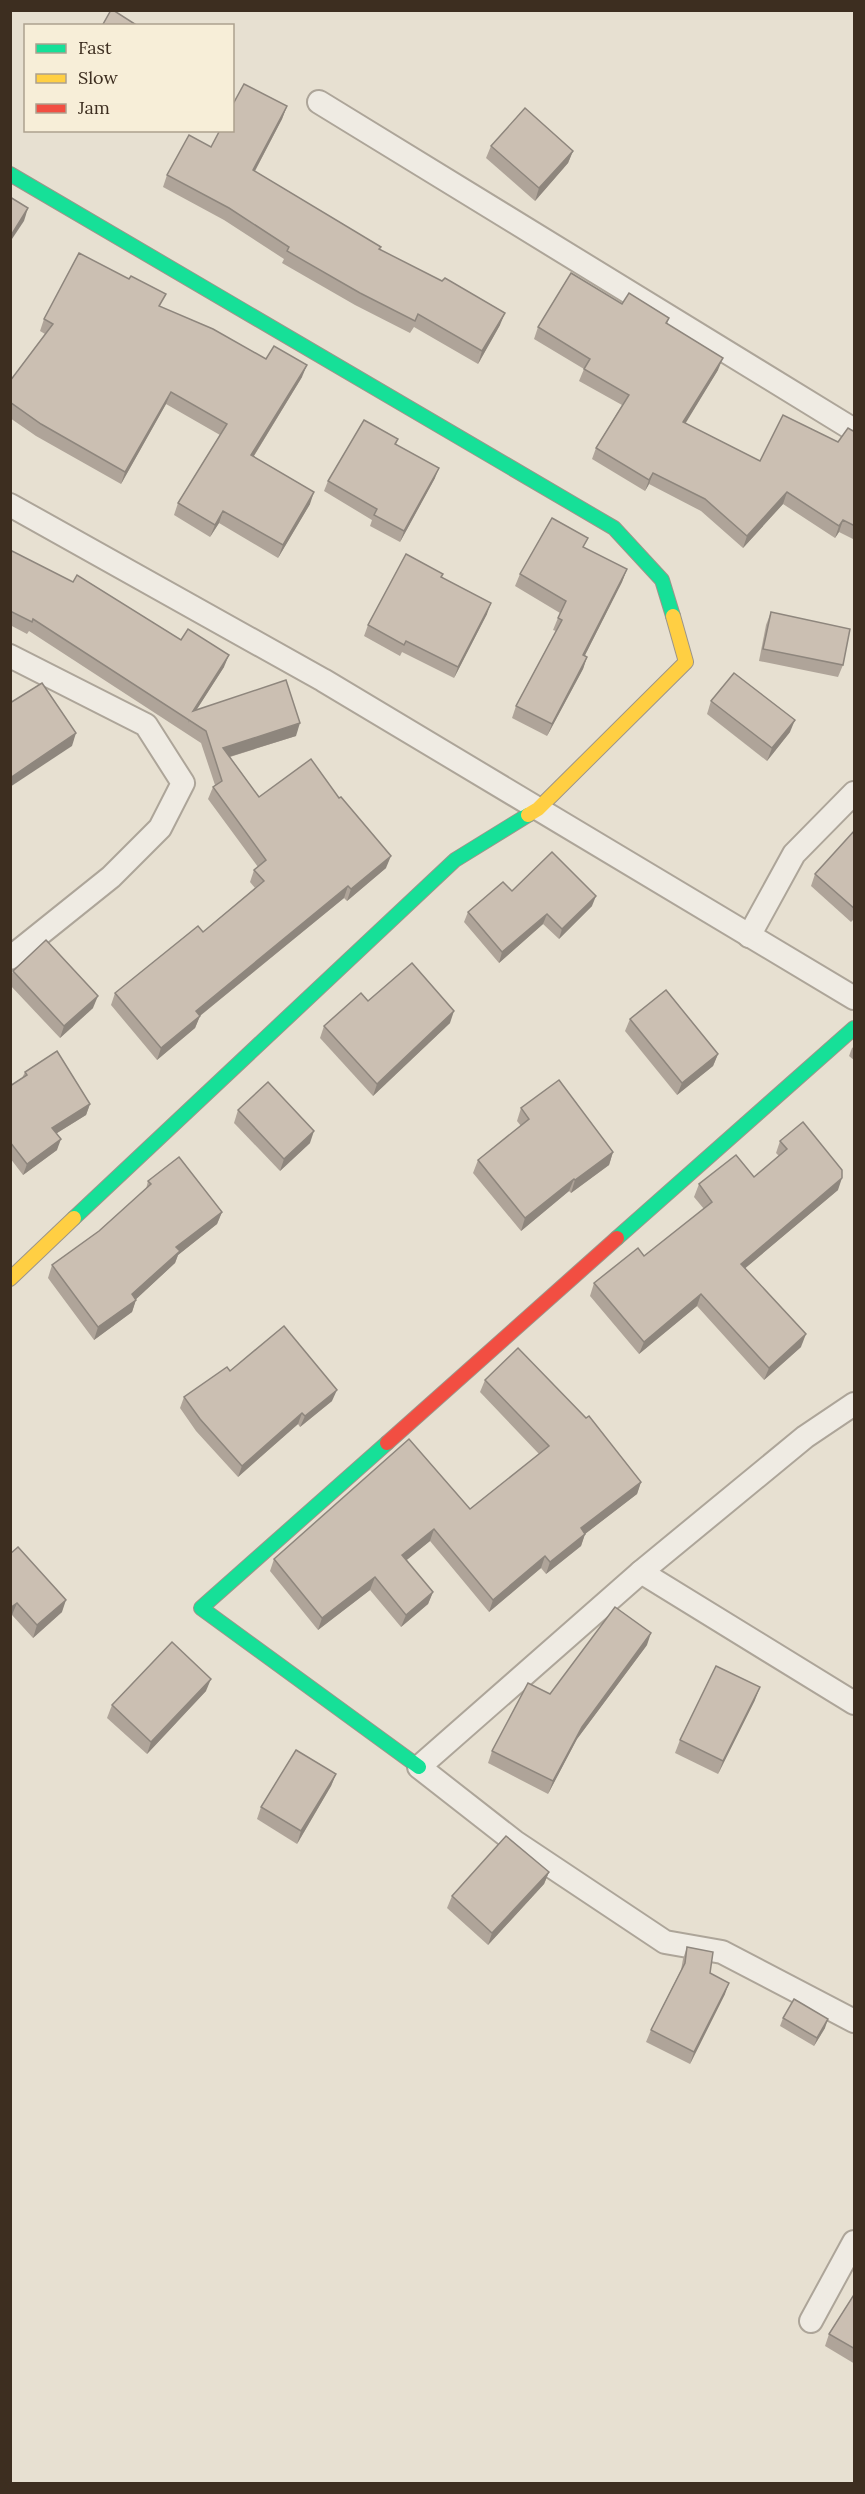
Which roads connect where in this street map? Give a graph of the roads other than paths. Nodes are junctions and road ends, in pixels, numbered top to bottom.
1 (319, 102) dead end
2 (10, 174) edge
3 (855, 430) edge
4 (10, 505) edge
5 (10, 656) edge
6 (855, 793) edge
7 (538, 809) junction
8 (749, 936) junction
9 (10, 958) edge
10 (855, 998) edge
11 (855, 1028) edge
12 (10, 1279) edge
13 (855, 1404) edge
14 (641, 1572) junction
15 (855, 1703) edge
16 (419, 1767) junction
17 (855, 2021) edge
18 (855, 2242) edge
19 (812, 2321) dead end

1 - 3 street
2 - 7 street
4 - 7 street
5 - 9 street
6 - 8 street
7 - 8 street
7 - 12 street
8 - 10 street
11 - 16 street
13 - 14 street
14 - 15 street
14 - 16 street
16 - 17 street
18 - 19 street

